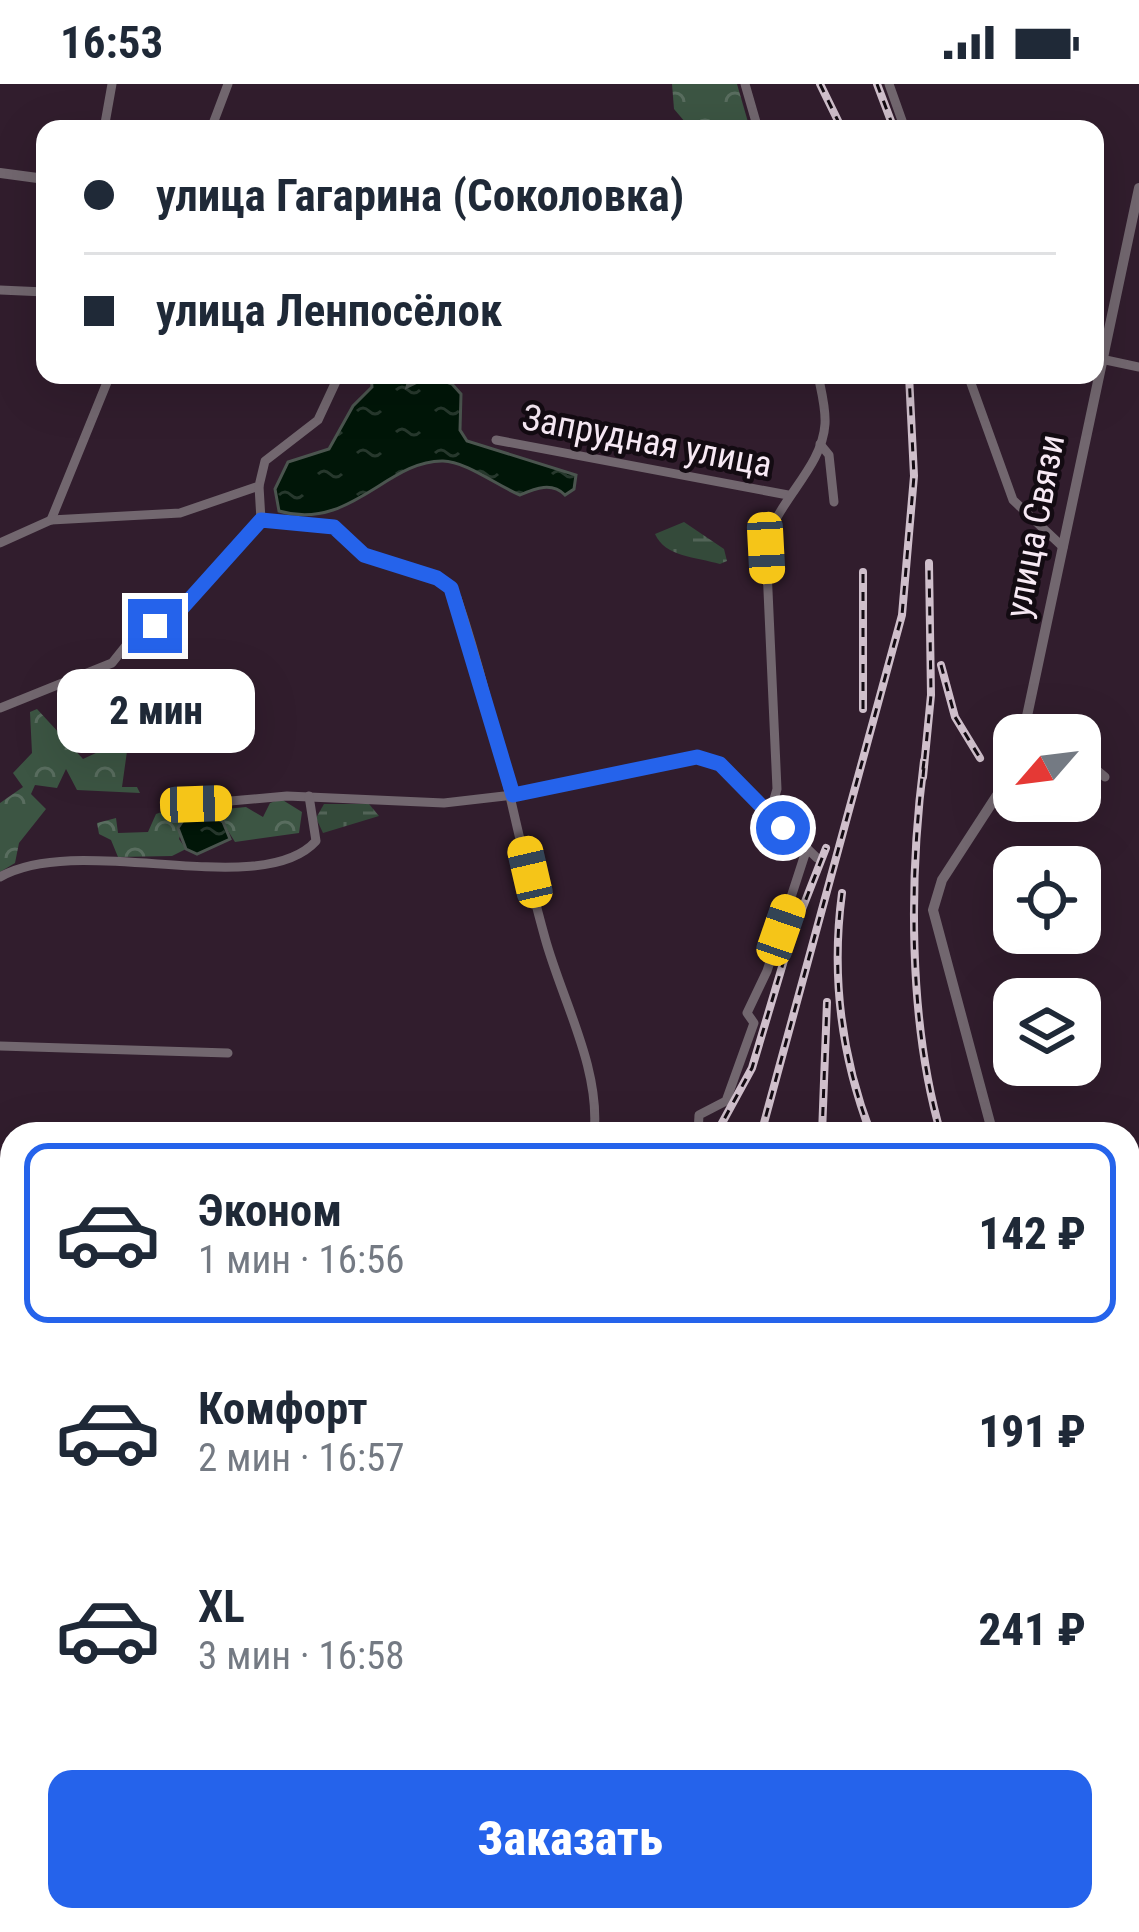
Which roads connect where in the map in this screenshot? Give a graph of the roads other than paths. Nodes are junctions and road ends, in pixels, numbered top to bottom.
1 (112, 84) edge
2 (228, 84) edge
3 (745, 84) edge
4 (889, 84) edge
5 (106, 120) edge
6 (214, 120) edge
7 (755, 120) edge
8 (902, 120) edge
9 (0, 172) edge
10 (36, 178) edge
11 (1139, 188) edge
12 (0, 290) edge
13 (36, 292) edge
14 (1104, 341) edge
15 (1104, 359) edge
16 (1139, 367) edge
17 (106, 384) edge
18 (335, 384) edge
19 (820, 384) edge
20 (971, 384) edge
21 (1095, 384) edge
22 (496, 440) dead end
23 (820, 444) junction
24 (260, 486) junction
25 (788, 495) junction
26 (834, 502) dead end
27 (51, 520) junction
28 (261, 520) junction
29 (0, 543) edge
30 (1063, 547) junction
31 (0, 707) edge
32 (1031, 714) edge
33 (1101, 774) edge
34 (1105, 777) dead end
35 (513, 795) junction
36 (309, 796) junction
37 (993, 801) edge
38 (196, 804) dead end
39 (760, 806) junction
40 (806, 851) junction
41 (817, 858) dead end
42 (0, 878) edge
43 (0, 1046) edge
44 (228, 1053) dead end
45 (594, 1122) edge
46 (699, 1122) edge
47 (990, 1122) edge

1 - 5 street
2 - 6 street
3 - 7 street
4 - 8 street
9 - 10 street
11 - 14 street, улица Связи
12 - 13 street
15 - 16 street
17 - 27 street
18 - 24 street
19 - 23 street
20 - 30 street
21 - 30 street, улица Связи
22 - 25 street, Запрудная улица
23 - 25 street
23 - 26 street
24 - 27 street
24 - 28 street
25 - 39 street
27 - 29 street
28 - 31 street
28 - 35 street
30 - 32 street, улица Связи
33 - 34 street
35 - 36 street
35 - 39 street
35 - 45 street
36 - 38 street
36 - 42 street
37 - 47 street
39 - 40 street
40 - 41 street
40 - 46 street
43 - 44 street

